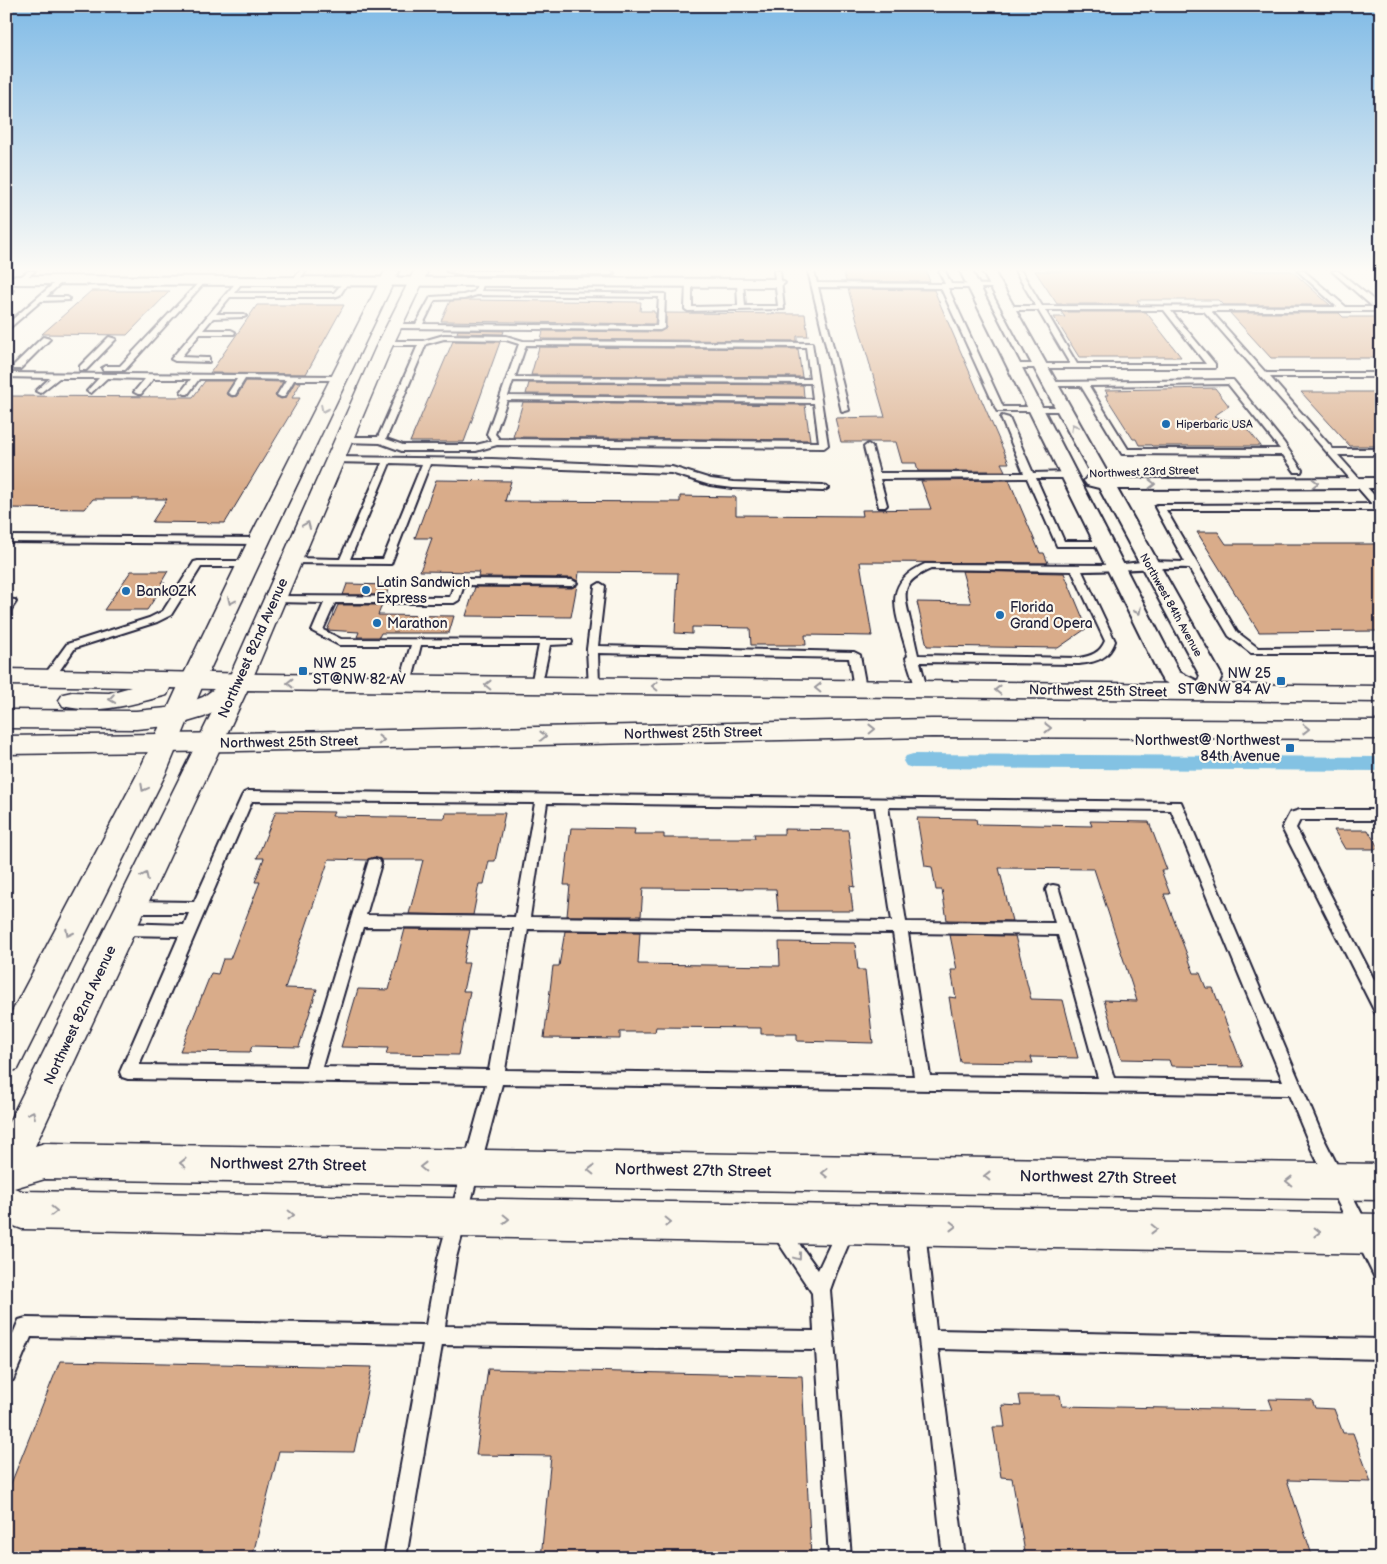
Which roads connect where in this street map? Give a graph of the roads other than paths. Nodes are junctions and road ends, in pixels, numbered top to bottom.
1 (41, 344) edge
2 (107, 344) edge
3 (144, 344) edge
4 (188, 344) edge
5 (356, 344) edge
6 (386, 344) edge
7 (423, 344) edge
8 (523, 344) edge
9 (664, 344) edge
10 (829, 344) edge
11 (971, 344) edge
12 (1004, 344) edge
13 (1029, 344) edge
14 (1061, 344) edge
15 (1194, 344) edge
16 (1237, 344) edge
17 (206, 360) dead end
18 (1015, 366) junction
19 (1041, 366) junction
20 (1075, 366) junction
21 (6, 367) edge
22 (17, 367) junction
23 (83, 368) junction
24 (1264, 375) junction
25 (1381, 375) edge
26 (8, 376) edge
27 (56, 376) junction
28 (105, 376) junction
29 (151, 376) junction
30 (196, 377) junction
31 (243, 377) junction
32 (291, 378) junction
33 (339, 378) junction
34 (511, 379) junction
35 (814, 381) junction
36 (1050, 384) junction
37 (1084, 384) junction
38 (40, 391) dead end
39 (91, 392) dead end
40 (138, 392) dead end
41 (185, 392) dead end
42 (232, 394) dead end
43 (280, 395) dead end
44 (503, 398) junction
45 (818, 401) junction
46 (1036, 409) junction
47 (1064, 409) junction
48 (844, 410) dead end
49 (1005, 418) dead end
50 (309, 440) junction
51 (344, 440) junction
52 (381, 440) junction
53 (497, 442) junction
54 (868, 447) dead end
55 (1285, 452) junction
56 (1332, 452) junction
57 (1381, 452) edge
58 (335, 460) junction
59 (387, 461) junction
60 (427, 461) junction
61 (1298, 470) junction
62 (1348, 470) junction
63 (1381, 470) edge
64 (1070, 475) junction
65 (875, 476) junction
66 (1030, 476) junction
67 (1102, 478) junction
68 (1360, 483) junction
69 (1381, 483) edge
70 (823, 488) dead end
71 (882, 505) dead end
72 (1380, 507) edge
73 (6, 539) edge
74 (259, 541) junction
75 (1105, 544) junction
76 (292, 560) junction
77 (344, 561) junction
78 (248, 564) junction
79 (1149, 564) junction
80 (1192, 565) junction
81 (1076, 568) junction
82 (1116, 568) junction
83 (572, 583) dead end
84 (600, 586) dead end
85 (275, 599) junction
86 (331, 600) junction
87 (6, 602) edge
88 (6, 609) edge
89 (417, 642) junction
90 (544, 642) junction
91 (567, 642) dead end
92 (592, 649) junction
93 (1381, 650) edge
94 (912, 658) junction
95 (6, 677) edge
96 (49, 677) junction
97 (193, 680) junction
98 (240, 682) junction
99 (405, 684) junction
100 (536, 685) junction
101 (593, 686) junction
102 (860, 688) junction
103 (921, 689) junction
104 (1204, 693) junction
105 (1381, 694) edge
106 (6, 700) edge
107 (1381, 712) edge
108 (178, 716) junction
109 (6, 719) edge
110 (1117, 728) junction
111 (806, 730) junction
112 (1381, 730) edge
113 (6, 732) edge
114 (165, 744) junction
115 (210, 744) junction
116 (6, 745) edge
117 (542, 798) junction
118 (881, 803) junction
119 (1381, 815) edge
120 (374, 864) dead end
121 (1053, 890) dead end
122 (198, 908) junction
123 (126, 918) junction
124 (357, 921) junction
125 (520, 923) junction
126 (900, 927) junction
127 (1064, 929) junction
128 (188, 930) junction
129 (1381, 1009) edge
130 (6, 1058) edge
131 (312, 1074) junction
132 (496, 1076) junction
133 (923, 1082) junction
134 (1108, 1086) junction
135 (1294, 1088) junction
136 (6, 1154) edge
137 (472, 1168) junction
138 (6, 1172) edge
139 (1338, 1182) junction
140 (1381, 1182) edge
141 (6, 1204) edge
142 (457, 1218) junction
143 (774, 1224) junction
144 (848, 1225) junction
145 (915, 1225) junction
146 (1372, 1233) edge
147 (1381, 1272) edge
148 (821, 1290) junction
149 (434, 1335) junction
150 (929, 1339) junction
151 (826, 1341) junction
152 (1381, 1349) edge
153 (6, 1373) edge
154 (395, 1558) edge
155 (840, 1558) edge
156 (954, 1558) edge

1 - 22 lane
2 - 23 lane
3 - 23 lane
4 - 17 lane
5 - 33 street
6 - 51 street, Northwest 82nd Avenue
7 - 52 lane
8 - 34 lane
9 - 35 lane
10 - 48 lane
11 - 46 lane
12 - 18 street
13 - 19 street, Northwest 84th Avenue
14 - 20 lane
15 - 20 lane
16 - 24 lane
18 - 19 lane
18 - 46 street
19 - 20 lane
19 - 36 street, Northwest 84th Avenue
21 - 22 lane
22 - 23 lane
24 - 25 lane
24 - 56 lane
26 - 27 lane
27 - 28 lane
27 - 38 lane
28 - 29 lane
28 - 39 lane
29 - 30 lane
29 - 40 lane
30 - 31 lane
30 - 41 lane
31 - 32 lane
31 - 42 lane
32 - 33 lane
32 - 43 lane
33 -> 50 street
34 - 35 lane
34 - 44 lane
35 - 45 lane
36 - 37 lane
36 - 47 street, Northwest 84th Avenue
37 - 55 lane
37 - 55 lane
44 - 45 lane
44 - 53 lane
45 - 53 lane
46 - 47 lane
46 - 64 street
67 -> 47 street, Northwest 84th Avenue
49 - 66 lane
50 - 51 street
50 - 74 street
51 - 52 lane
51 - 58 street, Northwest 82nd Avenue
52 - 53 lane
54 - 65 lane
55 - 61 lane
56 - 57 lane
56 - 62 lane
58 - 59 lane
76 -> 58 street, Northwest 82nd Avenue
59 - 60 lane
59 - 77 lane
60 - 70 lane
60 - 77 lane
61 - 62 street, Northwest 23rd Street
61 - 67 street, Northwest 23rd Street
62 - 63 street, Northwest 23rd Street
62 - 68 lane
64 - 66 lane
64 - 67 street, Northwest 23rd Street
64 - 75 street
65 - 66 lane
65 - 71 lane
66 - 75 lane
67 -> 68 street, Northwest 23rd Street
67 - 79 street, Northwest 84th Avenue
68 - 69 street, Northwest 23rd Street
68 - 72 lane
72 - 80 lane
73 - 74 lane
74 - 78 street
75 - 82 street
76 - 77 lane
76 - 85 street, Northwest 82nd Avenue
78 - 96 lane
78 -> 97 street
79 - 80 lane
79 - 82 lane
79 - 104 street, Northwest 84th Avenue
80 - 93 lane
81 - 82 lane
81 - 94 lane
81 - 94 lane
82 -> 104 street
83 - 86 lane
84 - 92 lane
85 - 86 lane
85 - 98 street, Northwest 82nd Avenue
86 - 89 lane
87 - 88 lane
89 - 90 lane
89 - 99 lane
90 - 91 lane
90 - 100 lane
92 - 101 lane
92 - 102 lane
94 - 103 lane
95 - 96 street, Northwest 25th Street
96 - 97 street, Northwest 25th Street
97 - 98 street, Northwest 25th Street
97 -> 106 street
97 - 108 street
99 -> 98 street, Northwest 25th Street
98 - 108 street
98 - 115 street, Northwest 82nd Avenue
100 -> 99 street, Northwest 25th Street
100 - 101 street, Northwest 25th Street
102 -> 101 street, Northwest 25th Street
102 - 103 street, Northwest 25th Street
102 - 111 street
104 -> 103 street, Northwest 25th Street
104 - 105 street, Northwest 25th Street
104 - 107 street
104 - 110 street
108 - 109 street
108 - 114 street
111 -> 110 street, Northwest 25th Street
110 -> 112 street, Northwest 25th Street
115 -> 111 street, Northwest 25th Street
113 - 114 street
114 - 115 street, Northwest 25th Street
114 - 116 street, Northwest 25th Street
114 -> 130 street
123 -> 115 street, Northwest 82nd Avenue
117 - 118 lane
117 - 122 lane
117 - 125 lane
118 - 126 lane
118 - 135 lane
119 - 129 lane
120 - 124 lane
121 - 127 lane
122 - 123 lane
122 - 128 lane
123 - 128 lane
136 -> 123 street, Northwest 82nd Avenue
124 - 125 lane
124 - 131 lane
125 - 126 lane
125 - 132 lane
126 - 127 lane
126 - 133 lane
127 - 134 lane
128 - 131 lane
131 - 132 lane
132 - 133 lane
132 - 137 lane
133 - 134 lane
134 - 135 lane
135 - 139 lane
137 -> 138 street, Northwest 27th Street
139 -> 137 street, Northwest 27th Street
137 - 142 lane
139 - 140 street, Northwest 27th Street
139 - 146 lane
141 -> 142 street
142 -> 143 street
142 - 149 lane
143 - 144 street
143 -> 148 lane
144 - 145 street
144 - 148 lane
145 -> 146 street
145 - 150 lane
146 - 147 lane
148 - 151 lane
149 - 151 lane
149 - 153 lane
149 - 154 lane
150 - 152 lane
150 - 156 lane
151 - 155 lane

